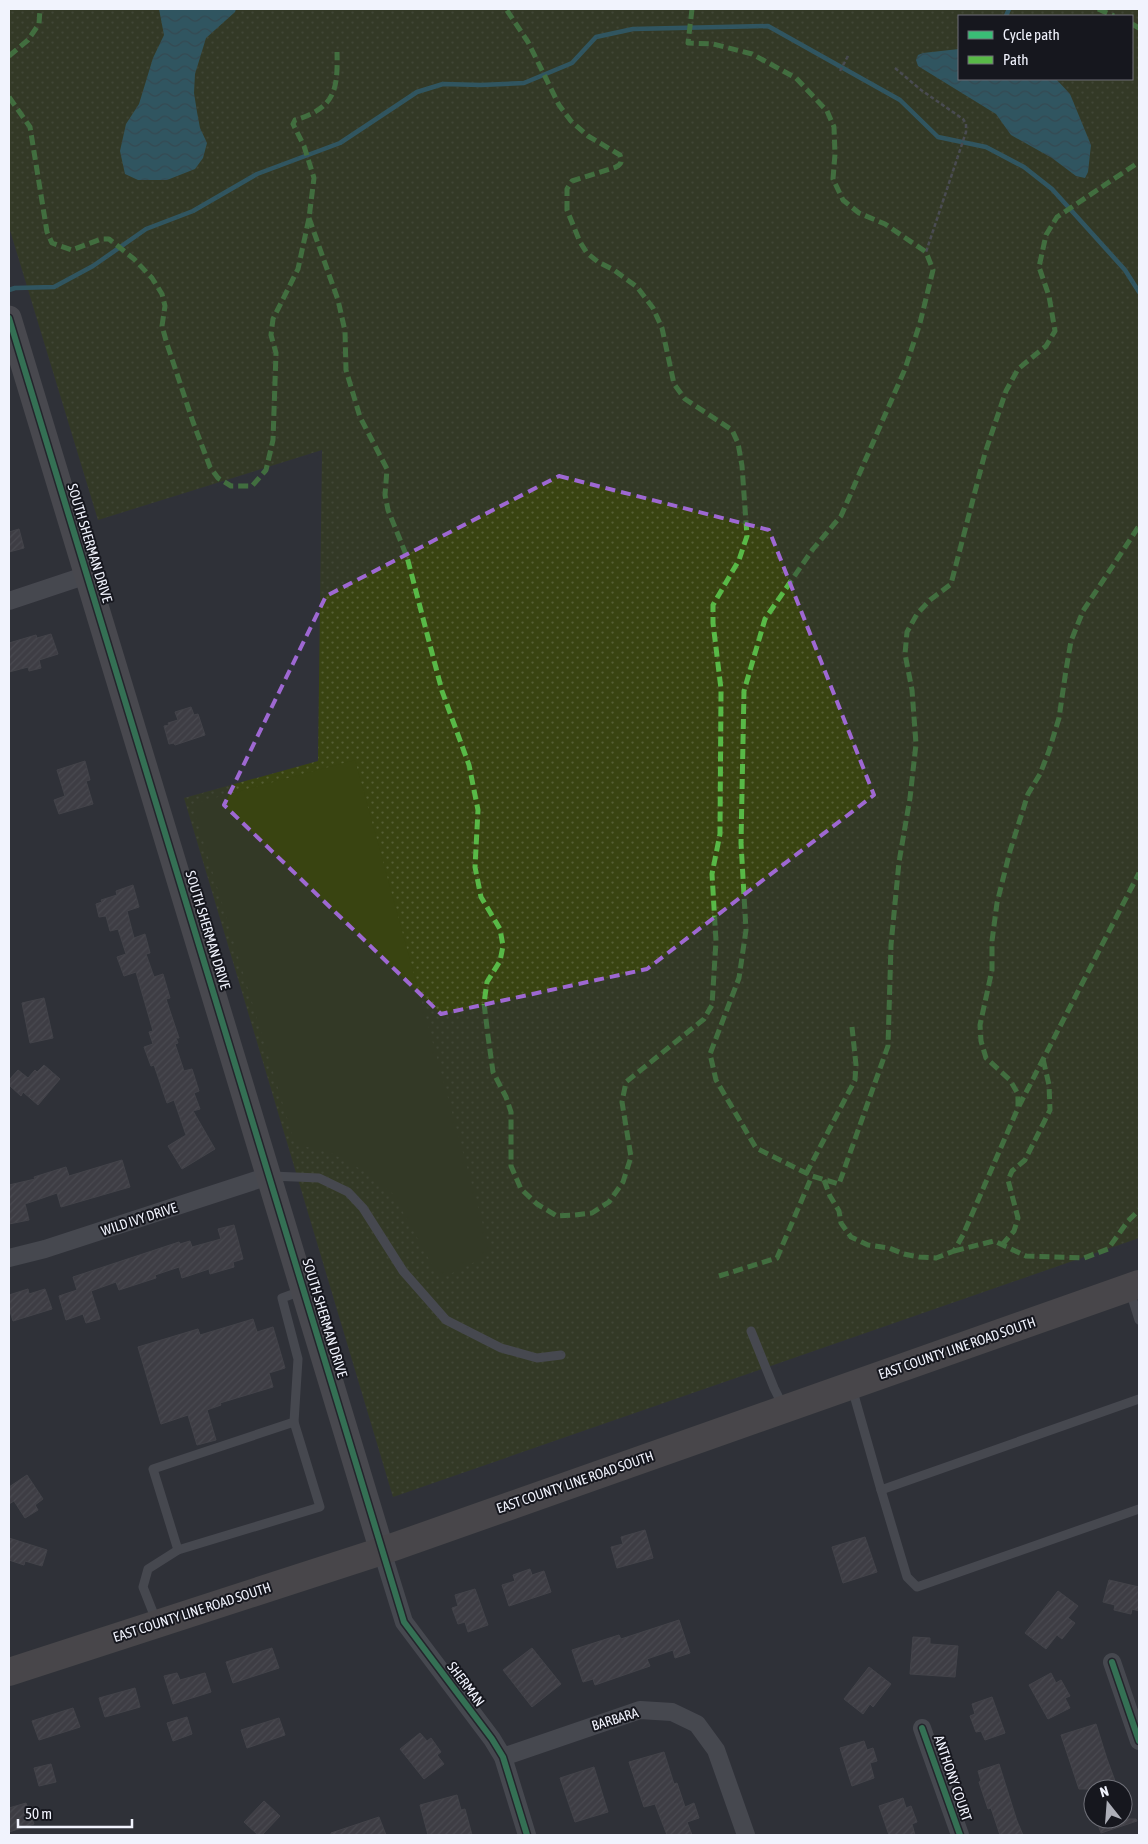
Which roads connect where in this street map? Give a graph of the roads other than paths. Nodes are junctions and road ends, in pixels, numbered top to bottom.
1 (9, 318) edge
2 (87, 575) junction
3 (9, 601) edge
4 (269, 1176) junction
5 (9, 1258) edge
6 (1134, 1286) edge
7 (303, 1290) junction
8 (1139, 1320) edge
9 (751, 1331) dead end
10 (561, 1355) dead end
11 (852, 1385) junction
12 (1139, 1399) edge
13 (784, 1408) junction
14 (294, 1422) junction
15 (881, 1490) junction
16 (1139, 1509) edge
17 (178, 1550) junction
18 (382, 1550) junction
19 (157, 1623) junction
20 (1112, 1662) dead end
21 (9, 1672) edge
22 (922, 1728) dead end
23 (1139, 1741) edge
24 (503, 1757) junction
25 (527, 1835) edge
26 (746, 1835) edge
27 (960, 1835) edge

1 - 2 street, SOUTH SHERMAN DRIVE
2 - 3 street
2 - 4 street, SOUTH SHERMAN DRIVE
4 - 5 street, WILD IVY DRIVE
4 - 7 street, SOUTH SHERMAN DRIVE
4 - 10 lane
6 - 8 lane
6 - 11 main road, EAST COUNTY LINE ROAD SOUTH
7 - 14 lane
7 - 18 street, SOUTH SHERMAN DRIVE
9 - 13 lane
11 - 13 main road, EAST COUNTY LINE ROAD SOUTH
11 - 15 lane
12 - 15 lane
13 - 18 main road, EAST COUNTY LINE ROAD SOUTH
14 - 17 lane
14 - 17 lane
15 - 16 lane
17 - 19 lane
18 - 19 main road, EAST COUNTY LINE ROAD SOUTH
18 - 24 street, SHERMAN
19 - 21 main road, EAST COUNTY LINE ROAD SOUTH
20 - 23 street
22 - 27 street, ANTHONY COURT
24 - 25 street, SHERMAN
24 - 26 street, BARBARA

